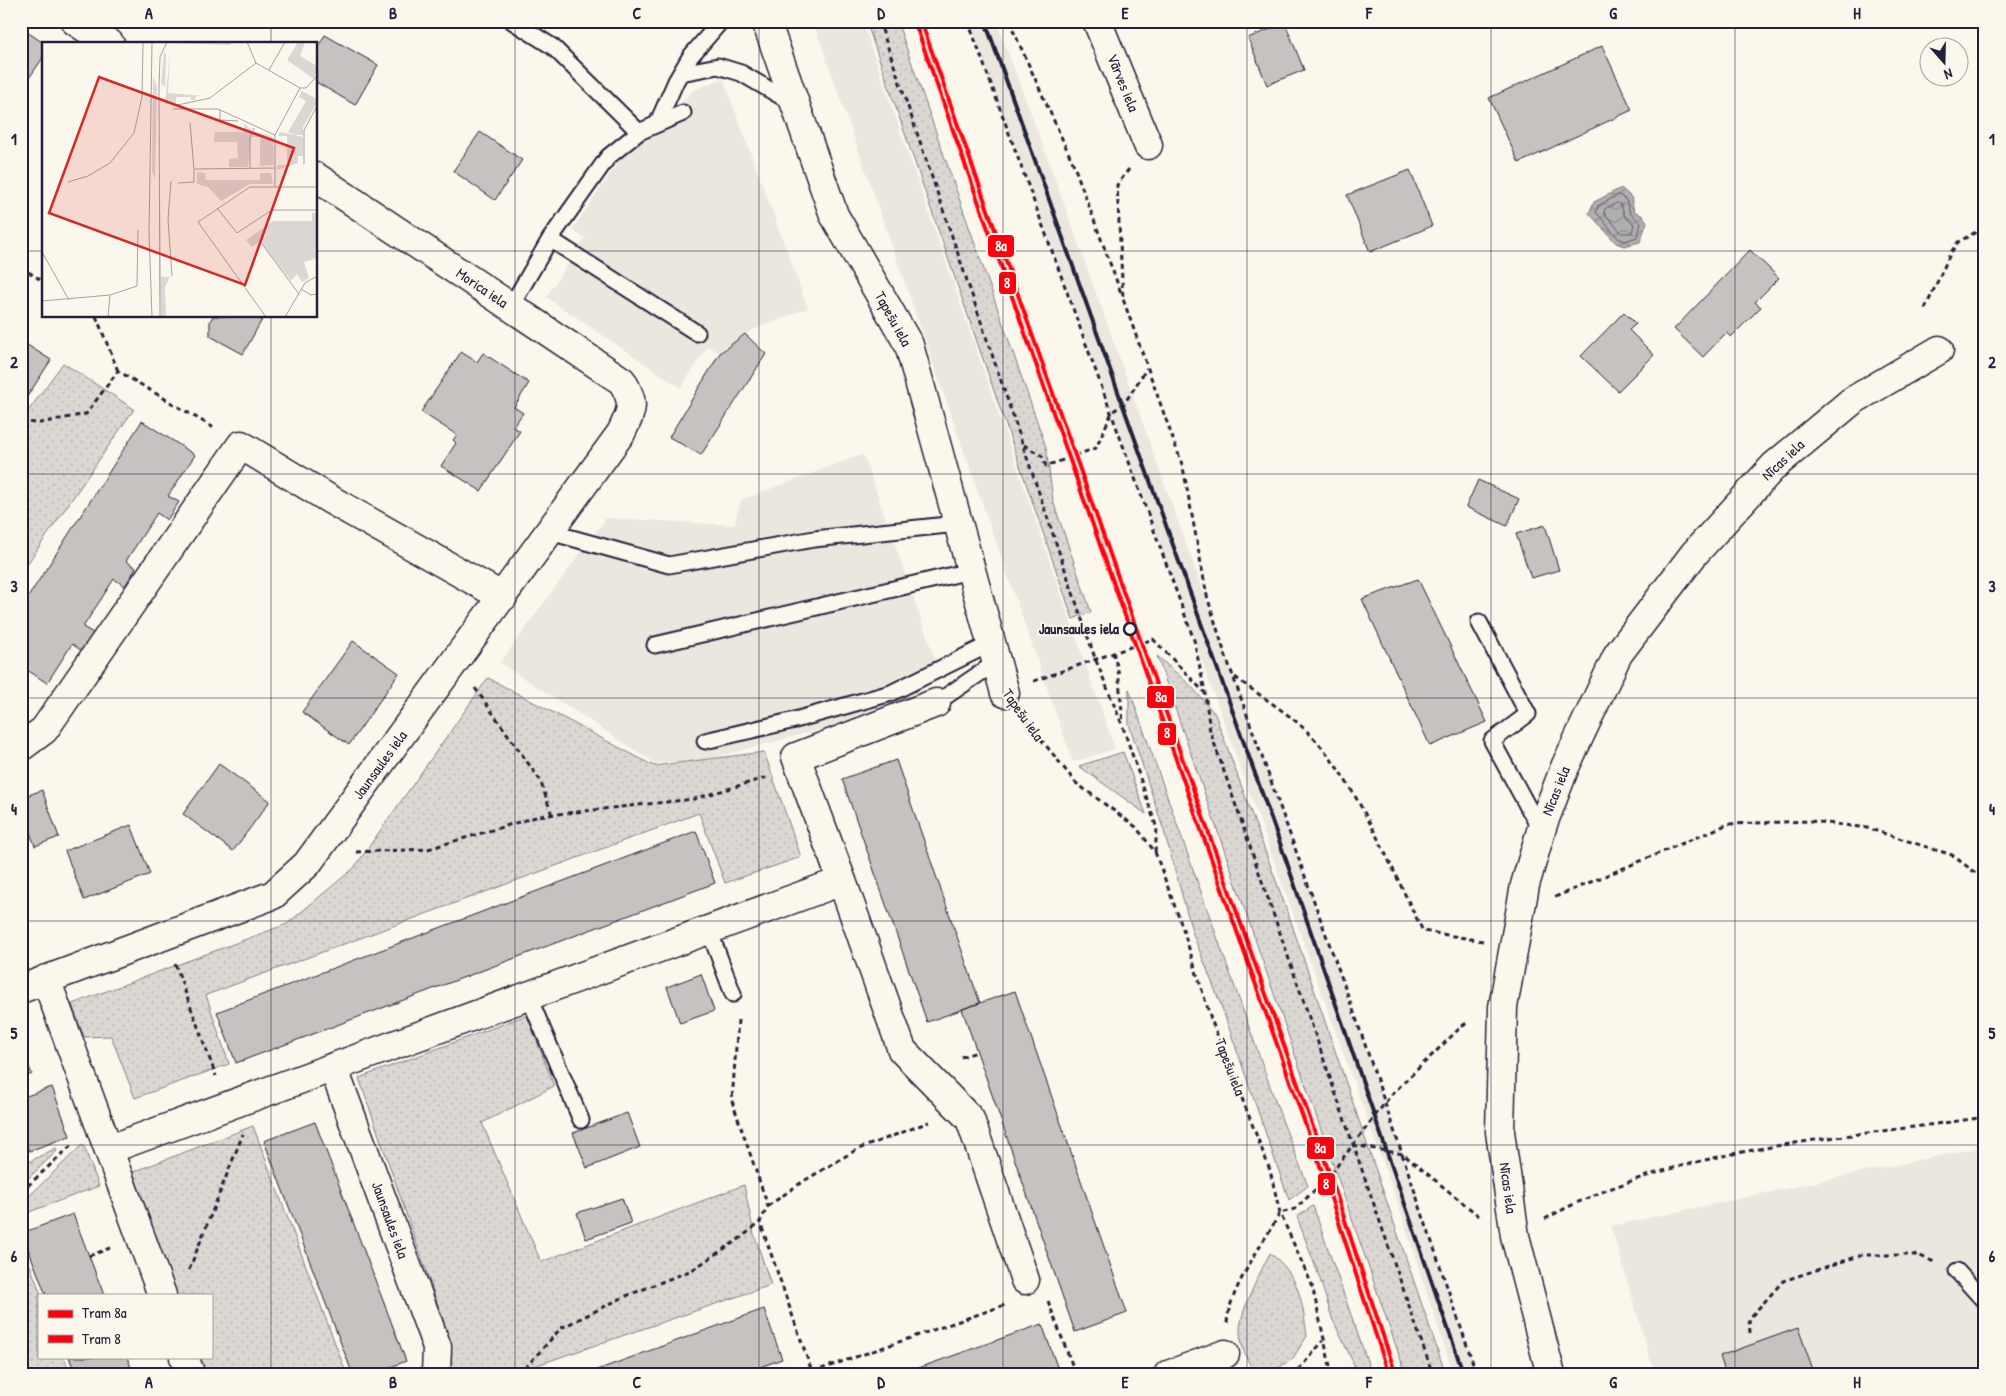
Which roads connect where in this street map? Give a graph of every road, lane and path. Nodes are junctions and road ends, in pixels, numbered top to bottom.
1 (75, 21) edge
2 (512, 21) edge
3 (721, 21) edge
4 (766, 21) edge
5 (880, 21) edge
6 (968, 21) edge
7 (1009, 21) edge
8 (1097, 21) edge
9 (107, 42) edge
10 (681, 73) junction
11 (795, 104) junction
12 (683, 113) dead end
13 (657, 124) junction
14 (639, 132) junction
15 (1148, 145) joint
16 (318, 179) edge
17 (1985, 227) edge
18 (550, 239) junction
19 (21, 267) edge
20 (42, 281) edge
21 (1123, 299) junction
22 (510, 308) junction
23 (1925, 309) dead end
24 (97, 318) edge
25 (697, 333) dead end
26 (1939, 350) dead end
27 (1148, 368) junction
28 (118, 371) junction
29 (632, 410) joint
30 (1112, 412) junction
31 (21, 422) edge
32 (1023, 444) junction
33 (241, 445) junction
34 (957, 524) junction
35 (550, 532) junction
36 (970, 571) junction
37 (503, 597) junction
38 (1479, 622) dead end
39 (655, 645) dead end
40 (1113, 652) junction
41 (992, 654) junction
42 (1095, 658) junction
43 (1234, 677) junction
44 (475, 687) dead end
45 (1005, 693) junction
46 (1205, 693) junction
47 (936, 702) joint
48 (1123, 727) junction
49 (705, 741) dead end
50 (21, 747) edge
51 (800, 767) junction
52 (552, 815) junction
53 (1541, 831) junction
54 (355, 852) dead end
55 (1156, 852) junction
56 (1985, 880) edge
57 (842, 881) junction
58 (1521, 911) junction
59 (709, 930) junction
60 (1514, 946) junction
61 (172, 959) dead end
62 (46, 979) junction
63 (21, 988) edge
64 (733, 994) joint
65 (528, 995) junction
66 (1504, 1007) junction
67 (977, 1052) dead end
68 (961, 1057) dead end
69 (333, 1067) junction
70 (1385, 1103) junction
71 (227, 1106) junction
72 (961, 1110) junction
73 (1985, 1117) edge
74 (99, 1120) junction
75 (581, 1120) dead end
76 (246, 1126) dead end
77 (1353, 1145) junction
78 (110, 1149) junction
79 (1403, 1154) junction
80 (21, 1192) edge
81 (768, 1206) junction
82 (1280, 1213) junction
83 (760, 1222) junction
84 (1515, 1236) junction
85 (1957, 1272) joint
86 (186, 1277) dead end
87 (1035, 1287) joint
88 (162, 1294) edge
89 (1985, 1302) edge
90 (1010, 1303) dead end
91 (1750, 1333) dead end
92 (1323, 1341) junction
93 (1225, 1354) joint
94 (184, 1358) edge
95 (812, 1372) junction
96 (190, 1375) edge
97 (436, 1375) edge
98 (519, 1375) edge
99 (804, 1375) edge
100 (1076, 1375) edge
101 (1168, 1375) edge
102 (1281, 1375) edge
103 (1332, 1375) edge
104 (1432, 1375) edge
105 (1476, 1375) edge
106 (1551, 1375) edge

1 - 9 street
2 - 14 lane
3 - 10 lane
4 - 11 street, Tapešu iela
5 - 32 path
6 - 30 path
7 - 21 path
8 - 15 street, Vārves iela
10 - 11 lane
10 - 13 lane
11 - 34 street, Tapešu iela
12 - 13 lane
13 - 14 lane
14 - 18 lane
15 - 21 path
16 - 22 street, Morica iela
17 - 23 path
18 - 22 lane
18 - 25 lane
19 - 20 path
21 - 27 path
22 - 29 street, Morica iela
24 - 28 path
26 - 53 street, Nīcas iela
27 - 30 path
27 - 43 path
28 - 31 path
28 - 33 path
29 - 35 street, Jaunsaules iela
30 - 32 path
30 - 46 path
32 - 42 path
33 - 37 street
33 - 50 street
34 - 35 lane
34 - 36 street, Tapešu iela
35 - 37 street, Jaunsaules iela
36 - 39 lane
36 - 41 street, Tapešu iela
37 - 62 street, Jaunsaules iela
38 - 53 lane
40 - 42 path
40 - 46 path
40 - 48 path
41 - 45 street, Tapešu iela
41 - 47 lane
41 - 49 lane
42 - 45 path
42 - 48 path
43 - 60 path
43 - 70 path
44 - 52 path
45 - 55 path, Tapešu iela
46 - 77 path
47 - 51 street
48 - 55 path
51 - 52 path
51 - 57 street
52 - 54 path
53 - 58 street, Nīcas iela
55 - 82 path, Tapešu iela
56 - 58 path
57 - 59 street
57 - 72 street
58 - 60 street, Nīcas iela
59 - 64 lane
59 - 65 street
60 - 66 street, Nīcas iela
61 - 71 path
62 - 63 street, Jaunsaules iela
62 - 74 street
64 - 81 path
65 - 69 street
65 - 75 lane
66 - 70 path
66 - 84 street, Nīcas iela
67 - 68 path
69 - 71 street
69 - 97 street, Jaunsaules iela
70 - 77 path
70 - 79 path
71 - 78 street
72 - 81 path
72 - 87 street
73 - 84 path
74 - 78 street
74 - 80 path
76 - 86 path
77 - 79 path
77 - 82 path
77 - 104 path
78 - 88 street
79 - 84 path
79 - 105 path
81 - 83 path
82 - 92 path, Tapešu iela
82 - 93 path
83 - 95 path
83 - 98 path
84 - 106 street, Nīcas iela
85 - 89 lane
85 - 91 path
87 - 100 path
90 - 95 path
92 - 102 path
92 - 103 path, Tapešu iela
93 - 101 street
94 - 96 street
95 - 99 path

